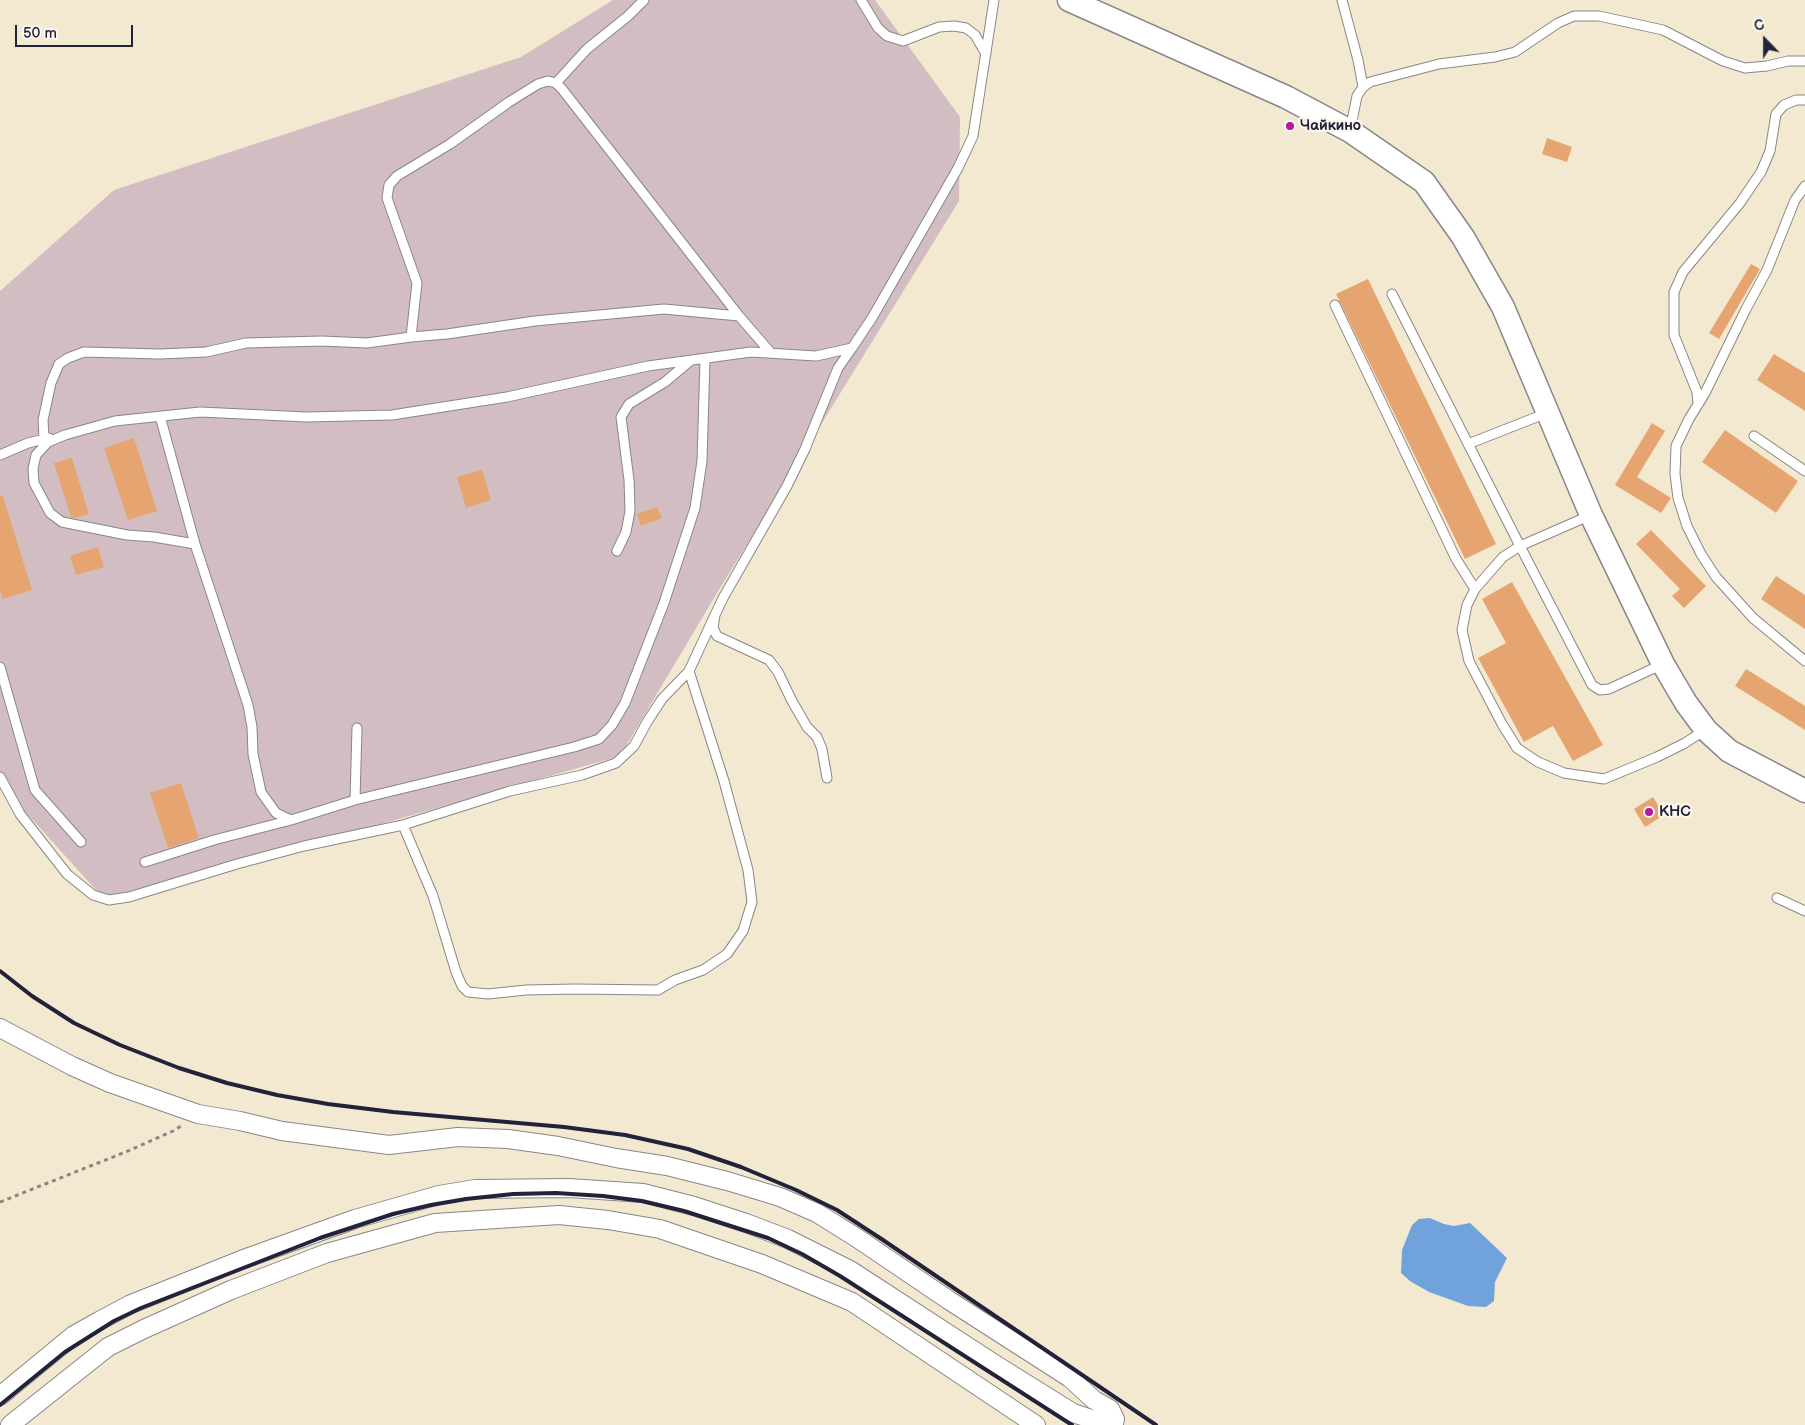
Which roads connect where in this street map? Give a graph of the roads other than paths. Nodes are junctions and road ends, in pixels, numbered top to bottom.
1 (644, 0) edge
2 (860, 0) edge
3 (994, 0) edge
4 (1069, 0) edge
5 (1342, 0) edge
6 (986, 54) junction
7 (1805, 61) edge
8 (556, 83) junction
9 (1363, 87) junction
10 (1805, 100) edge
11 (1350, 132) junction
12 (1805, 186) edge
13 (1392, 294) dead end
14 (1334, 306) dead end
15 (739, 316) junction
16 (410, 337) junction
17 (852, 348) junction
18 (771, 353) junction
19 (705, 359) junction
20 (690, 360) junction
21 (1698, 404) junction
22 (1548, 413) junction
23 (160, 416) junction
24 (65, 435) junction
25 (1754, 436) dead end
26 (44, 438) junction
27 (1468, 444) junction
28 (0, 456) edge
29 (1805, 471) edge
30 (1591, 515) junction
31 (196, 544) junction
32 (1520, 546) junction
33 (617, 551) dead end
34 (1475, 589) junction
35 (715, 616) junction
36 (1805, 661) edge
37 (1663, 664) junction
38 (0, 667) edge
39 (689, 671) junction
40 (357, 728) dead end
41 (1706, 730) junction
42 (0, 777) edge
43 (827, 778) dead end
44 (1805, 791) edge
45 (355, 800) junction
46 (291, 820) junction
47 (403, 825) junction
48 (81, 842) dead end
49 (145, 862) dead end
50 (1777, 898) dead end
51 (1805, 911) edge
52 (0, 1028) edge
53 (0, 1396) edge
54 (10, 1425) edge
55 (1036, 1425) edge

1 - 8 lane
2 - 6 lane
3 - 6 lane
4 - 11 street
5 - 9 lane
6 - 17 lane
7 - 9 lane
8 - 15 lane
8 - 16 lane
9 - 11 lane
10 - 21 lane
11 - 22 street
12 - 21 lane
13 - 27 lane
14 - 34 lane
15 - 16 lane
15 - 18 lane
16 - 26 lane
17 - 18 lane
17 - 35 lane
18 - 19 lane
19 - 20 lane
19 - 45 lane
20 - 23 lane
20 - 33 lane
21 - 36 lane
22 - 27 lane
22 - 30 street
23 - 24 lane
23 - 31 lane
24 - 26 lane
24 - 31 lane
25 - 29 lane
26 - 28 lane
27 - 32 lane
30 - 32 lane
30 - 37 street
31 - 46 lane
32 - 34 lane
32 - 37 lane
34 - 41 lane
35 - 39 lane
35 - 43 lane
37 - 41 street
38 - 48 lane
39 - 47 lane
39 - 47 lane
40 - 45 lane
41 - 44 street
42 - 47 lane
45 - 46 lane
46 - 49 lane
50 - 51 lane
52 - 53 street
54 - 55 street

